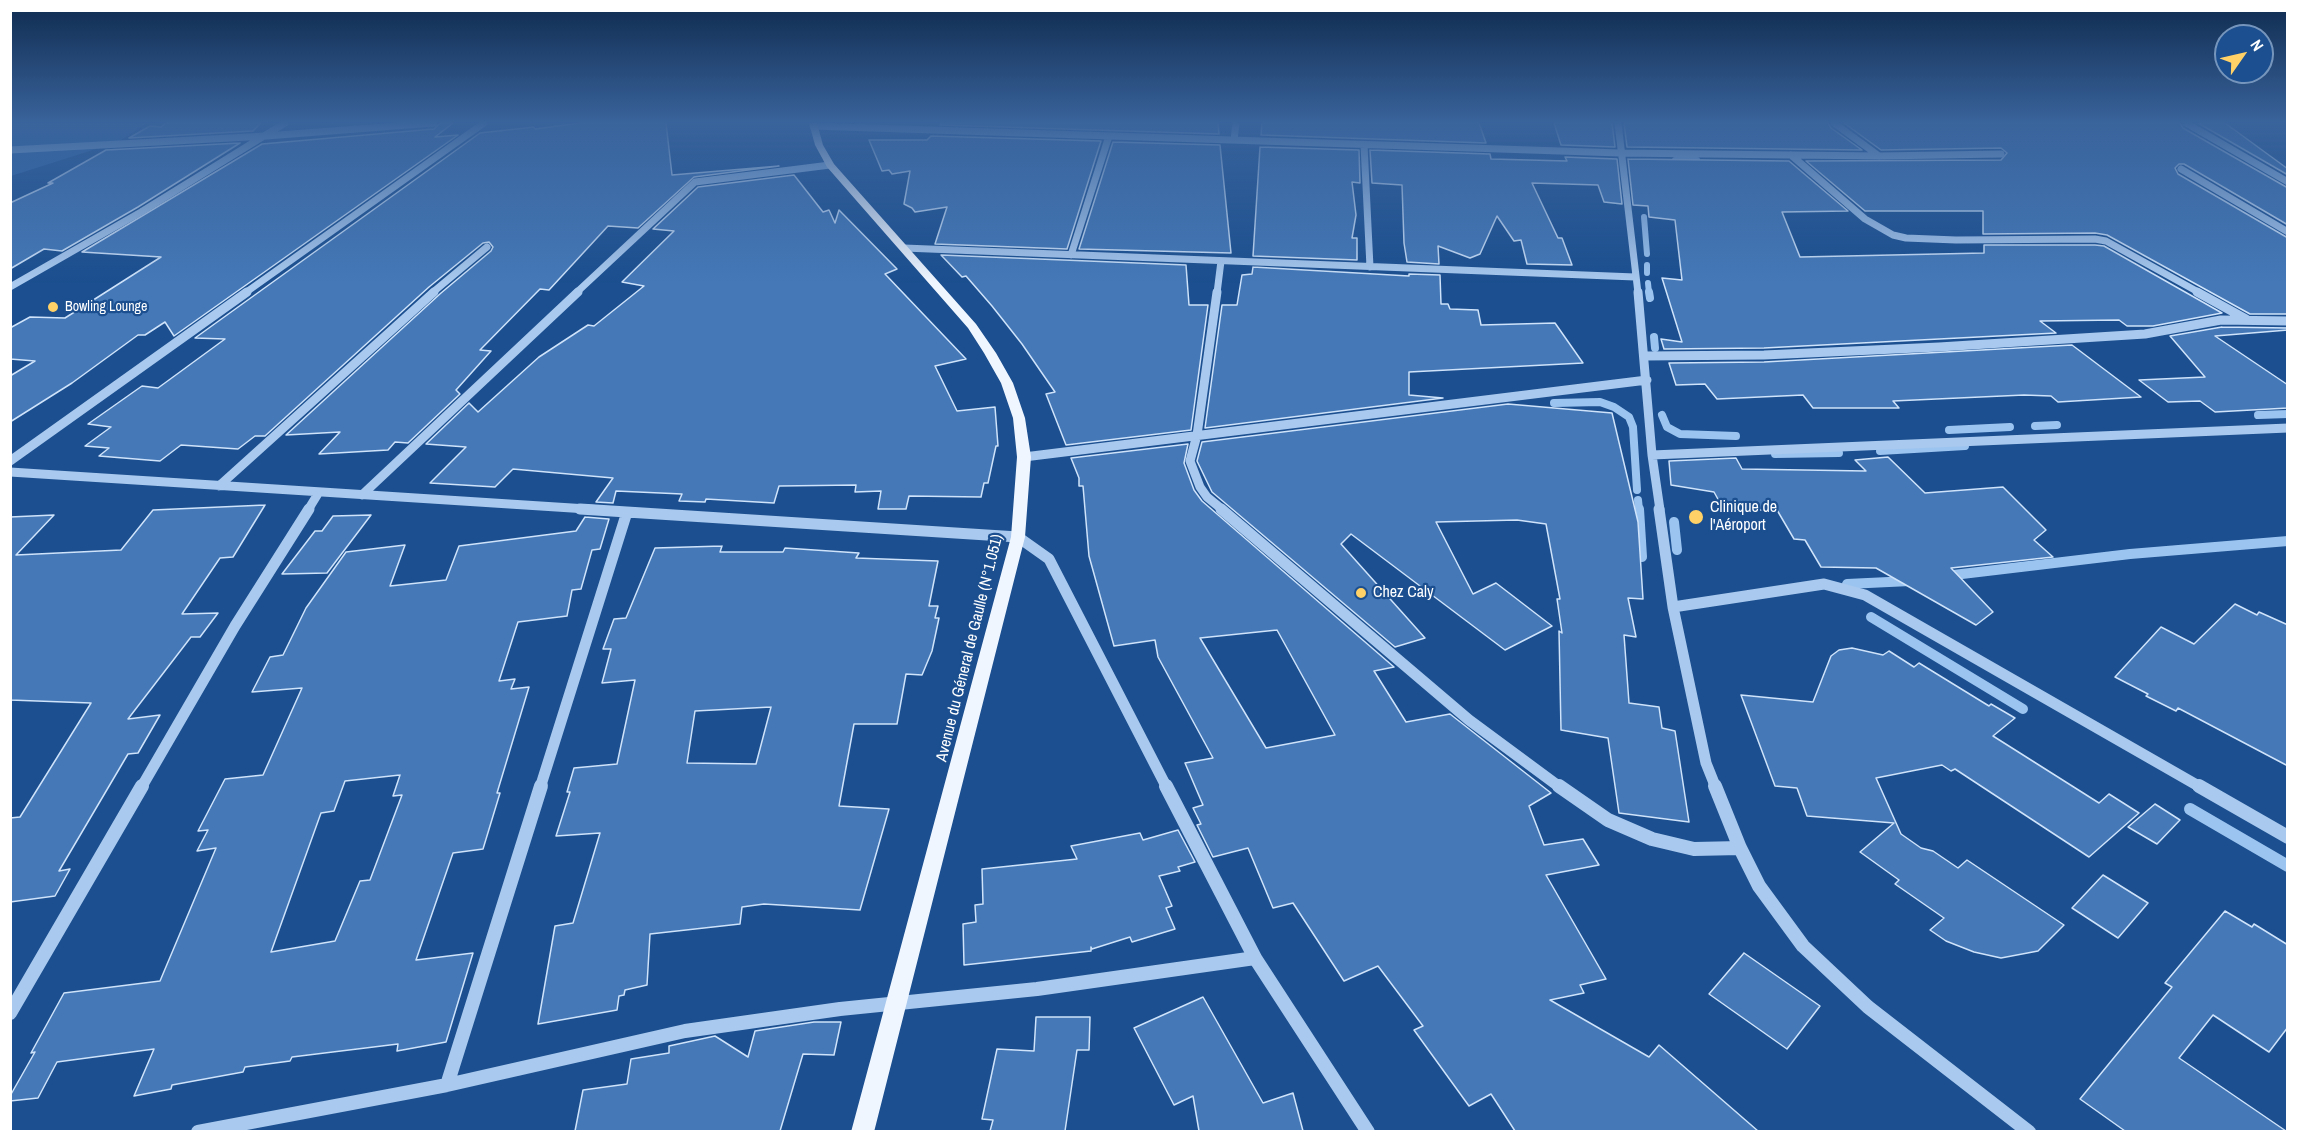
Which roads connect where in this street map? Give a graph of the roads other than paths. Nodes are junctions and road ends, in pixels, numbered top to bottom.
1 (200, 176) edge
2 (409, 176) edge
3 (728, 176) edge
4 (840, 176) edge
5 (1096, 176) edge
6 (1366, 176) edge
7 (1623, 176) edge
8 (1816, 176) edge
9 (2193, 176) edge
10 (2288, 232) edge
11 (487, 247) dead end
12 (904, 248) junction
13 (1071, 255) junction
14 (1221, 261) junction
15 (1370, 267) junction
16 (1635, 277) junction
17 (10, 287) edge
18 (2247, 319) junction
19 (2288, 321) edge
20 (1645, 356) junction
21 (1647, 380) junction
22 (2288, 428) edge
23 (1197, 435) junction
24 (1652, 455) junction
25 (1024, 457) junction
26 (10, 461) edge
27 (10, 472) edge
28 (219, 486) junction
29 (319, 492) junction
30 (362, 495) junction
31 (627, 512) junction
32 (1018, 537) junction
33 (1674, 607) junction
34 (2288, 837) edge
35 (1740, 848) junction
36 (1255, 958) junction
37 (897, 1003) junction
38 (10, 1013) edge
39 (447, 1085) junction
40 (198, 1131) edge
41 (862, 1131) edge
42 (1368, 1131) edge
43 (2029, 1131) edge

1 - 17 street
2 - 26 street
3 - 30 street
4 - 12 main road, Avenue du Géneral de Gaulle (N°1.051)
5 - 13 street
6 - 15 street
7 - 16 street
8 - 18 street
9 - 10 street
11 - 28 street
12 - 13 street
12 - 25 main road, Avenue du Géneral de Gaulle (N°1.051)
13 - 14 street
14 - 15 street
14 - 23 street
15 - 16 street
16 - 20 street
18 - 19 street
18 - 20 street
20 - 21 street
21 - 23 street
21 - 24 street
22 - 24 street
23 - 25 street
23 - 35 street
24 - 33 street
25 - 32 main road, Avenue du Géneral de Gaulle (N°1.051)
27 - 28 street
28 - 29 street
29 - 30 street
29 - 38 street
30 - 31 street
31 - 32 street
31 - 39 street
32 - 36 street
32 - 37 main road, Avenue du Géneral de Gaulle (N°1.051)
33 - 34 street
33 - 35 street
35 - 43 street
36 - 37 street
36 - 42 street
37 - 39 street
37 - 41 main road, Avenue du Géneral de Gaulle (N°1.051)
39 - 40 street

